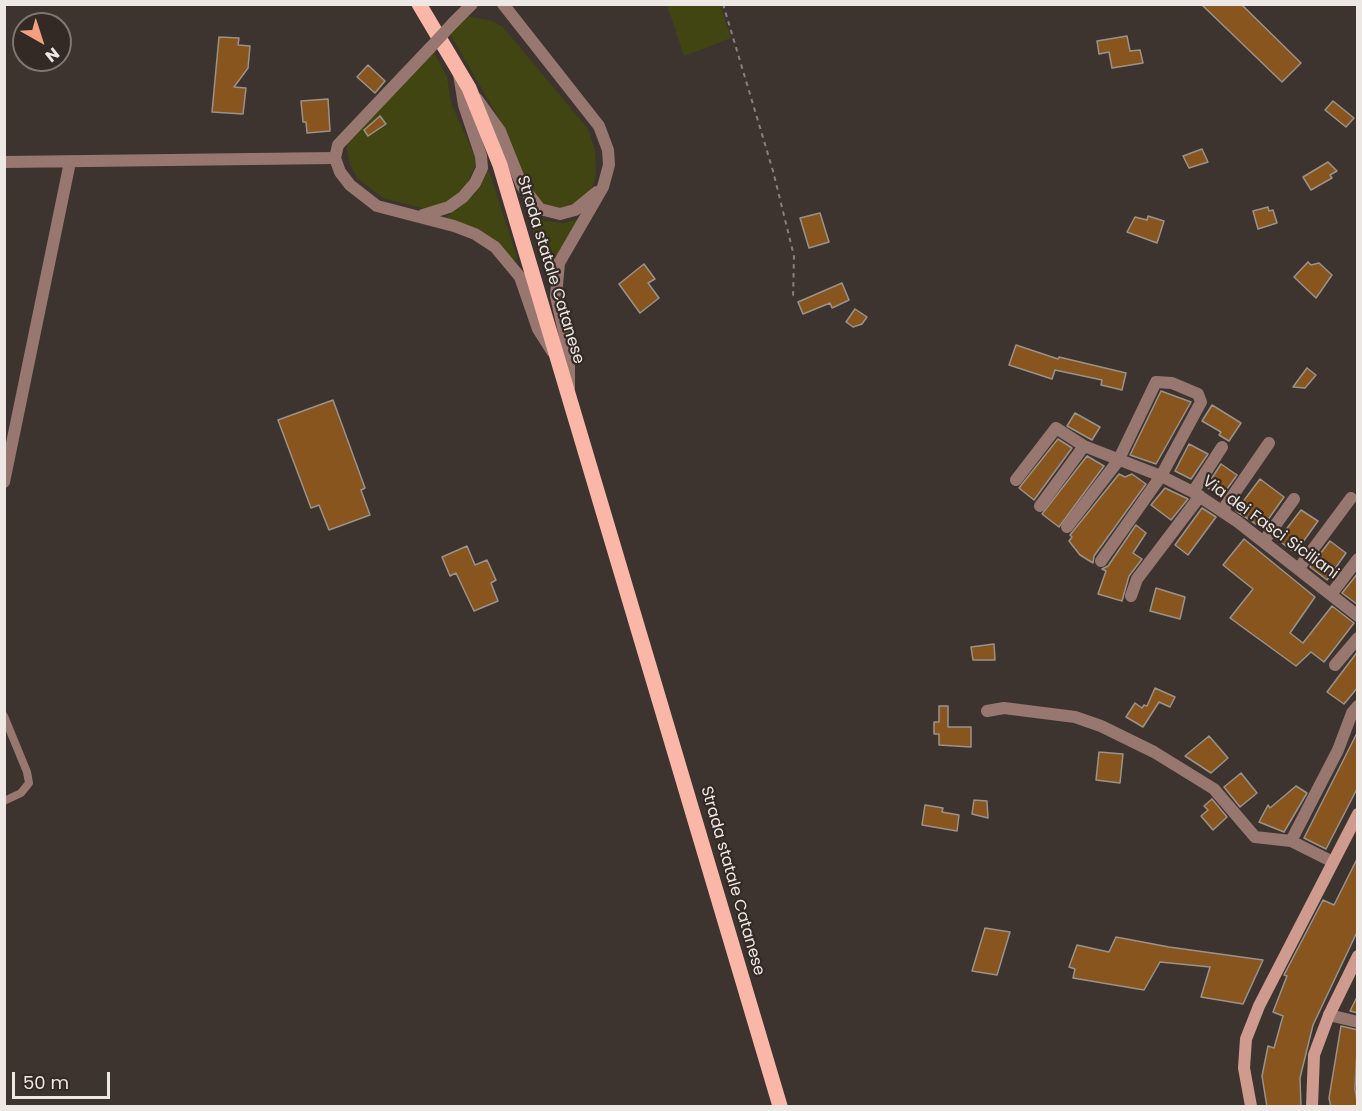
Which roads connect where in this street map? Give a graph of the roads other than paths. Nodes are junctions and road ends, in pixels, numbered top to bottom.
1 (419, 4) edge
2 (472, 4) edge
3 (503, 4) edge
4 (458, 68) junction
5 (469, 88) junction
6 (335, 158) junction
7 (4, 162) edge
8 (70, 162) junction
9 (603, 187) junction
10 (416, 216) junction
11 (559, 361) junction
12 (569, 395) junction
13 (1269, 443) dead end
14 (1084, 446) junction
15 (1222, 447) dead end
16 (1118, 461) junction
17 (1161, 476) junction
18 (1016, 480) dead end
19 (4, 482) edge
20 (1197, 494) junction
21 (1351, 498) dead end
22 (1294, 499) dead end
23 (1040, 507) dead end
24 (1222, 511) junction
25 (1067, 527) dead end
26 (1264, 541) junction
27 (1358, 559) edge
28 (1101, 561) dead end
29 (1299, 568) junction
30 (1332, 593) junction
31 (1131, 596) dead end
32 (1358, 616) edge
33 (1358, 638) edge
34 (1335, 666) dead end
35 (1358, 706) edge
36 (987, 711) dead end
37 (4, 716) edge
38 (4, 801) edge
39 (1358, 814) edge
40 (1291, 842) junction
41 (1333, 862) junction
42 (1358, 956) edge
43 (1329, 1015) junction
44 (1358, 1022) edge
45 (780, 1107) edge
46 (1251, 1107) edge
47 (1312, 1107) edge

1 - 4 main road, Strada statale Catanese
2 - 6 street, bridge
3 - 9 street
4 - 5 main road, Strada statale Catanese
4 - 10 street
5 - 9 street
5 - 11 main road, Strada statale Catanese
6 - 8 street
6 - 10 street
7 - 8 street
8 - 19 street
9 - 12 street
10 - 11 street
11 - 12 main road, Strada statale Catanese
12 - 45 main road, Strada statale Catanese
13 - 24 street
14 - 16 street, Via dei Fasci Siciliani
14 - 18 street, Via dei Fasci Siciliani
14 - 23 street
15 - 20 street
16 - 17 street, Via dei Fasci Siciliani
16 - 17 street
16 - 25 street
17 - 20 street, Via dei Fasci Siciliani
17 - 28 street
20 - 24 street, Via dei Fasci Siciliani
20 - 31 street
21 - 29 street
22 - 26 street
24 - 26 street, Via dei Fasci Siciliani
26 - 29 street, Via dei Fasci Siciliani
27 - 30 street
29 - 30 street, Via dei Fasci Siciliani
30 - 32 street, Via dei Fasci Siciliani
33 - 34 street
35 - 40 street
36 - 40 street
37 - 38 lane
39 - 41 main road
40 - 41 street
41 - 46 main road
42 - 43 main road
43 - 44 street
43 - 47 main road

